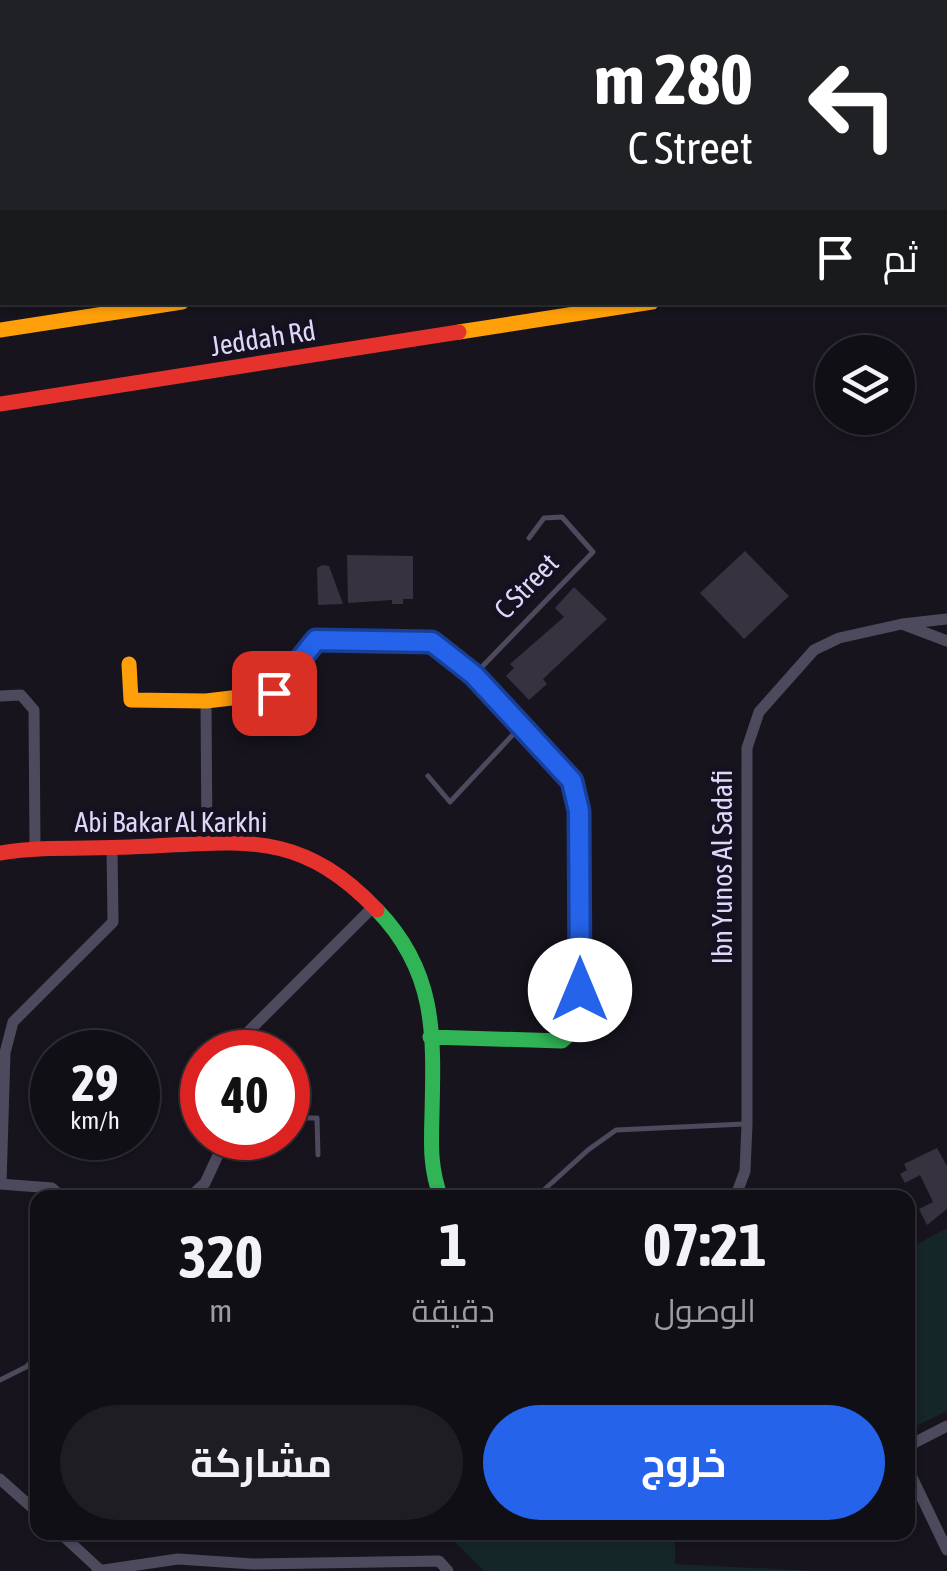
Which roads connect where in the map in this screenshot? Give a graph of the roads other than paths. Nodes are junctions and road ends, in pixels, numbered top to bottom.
1 (162, 305) edge
2 (633, 305) edge
3 (0, 330) edge
4 (0, 404) edge
5 (529, 538) dead end
6 (947, 620) edge
7 (902, 624) junction
8 (947, 641) edge
9 (129, 664) dead end
10 (474, 675) junction
11 (0, 696) edge
12 (206, 701) junction
13 (522, 725) junction
14 (428, 776) dead end
15 (208, 844) junction
16 (35, 846) junction
17 (112, 848) junction
18 (0, 853) edge
19 (374, 906) junction
20 (250, 1030) edge
21 (430, 1037) junction
22 (310, 1118) edge
23 (747, 1124) junction
24 (318, 1155) dead end
25 (216, 1160) edge
26 (0, 1184) edge
27 (54, 1190) edge
28 (197, 1190) edge
29 (438, 1190) edge
30 (545, 1190) edge
31 (738, 1190) edge
32 (30, 1363) edge
33 (0, 1380) edge
34 (947, 1426) edge
35 (915, 1442) edge
36 (0, 1479) edge
37 (915, 1484) edge
38 (30, 1506) edge
39 (66, 1540) edge
40 (947, 1550) edge
41 (253, 1568) edge
42 (98, 1570) edge
43 (448, 1571) edge

1 - 3 main road, Jeddah Rd
2 - 4 main road, Jeddah Rd
5 - 10 lane, C Street
6 - 7 street, Ibn Yunos Al Sadafi
7 - 8 street
7 - 23 street, Ibn Yunos Al Sadafi
9 - 12 main road
10 - 12 main road
10 - 13 main road
11 - 16 street
12 - 15 street
13 - 14 lane
13 - 21 main road
15 - 17 main road, Abi Bakar Al Karkhi
15 - 19 main road, Abi Bakar Al Karkhi
16 - 17 main road, Abi Bakar Al Karkhi
16 - 18 main road, Abi Bakar Al Karkhi
17 - 26 street
19 - 20 street
19 - 21 main road, Abi Bakar Al Karkhi
21 - 29 main road, Abi Bakar Al Karkhi
22 - 24 lane
23 - 30 lane
23 - 31 street, Ibn Yunos Al Sadafi
25 - 28 street
26 - 27 street
32 - 33 lane
34 - 35 street
36 - 38 street
37 - 40 street
39 - 42 street
41 - 42 street
41 - 43 street

